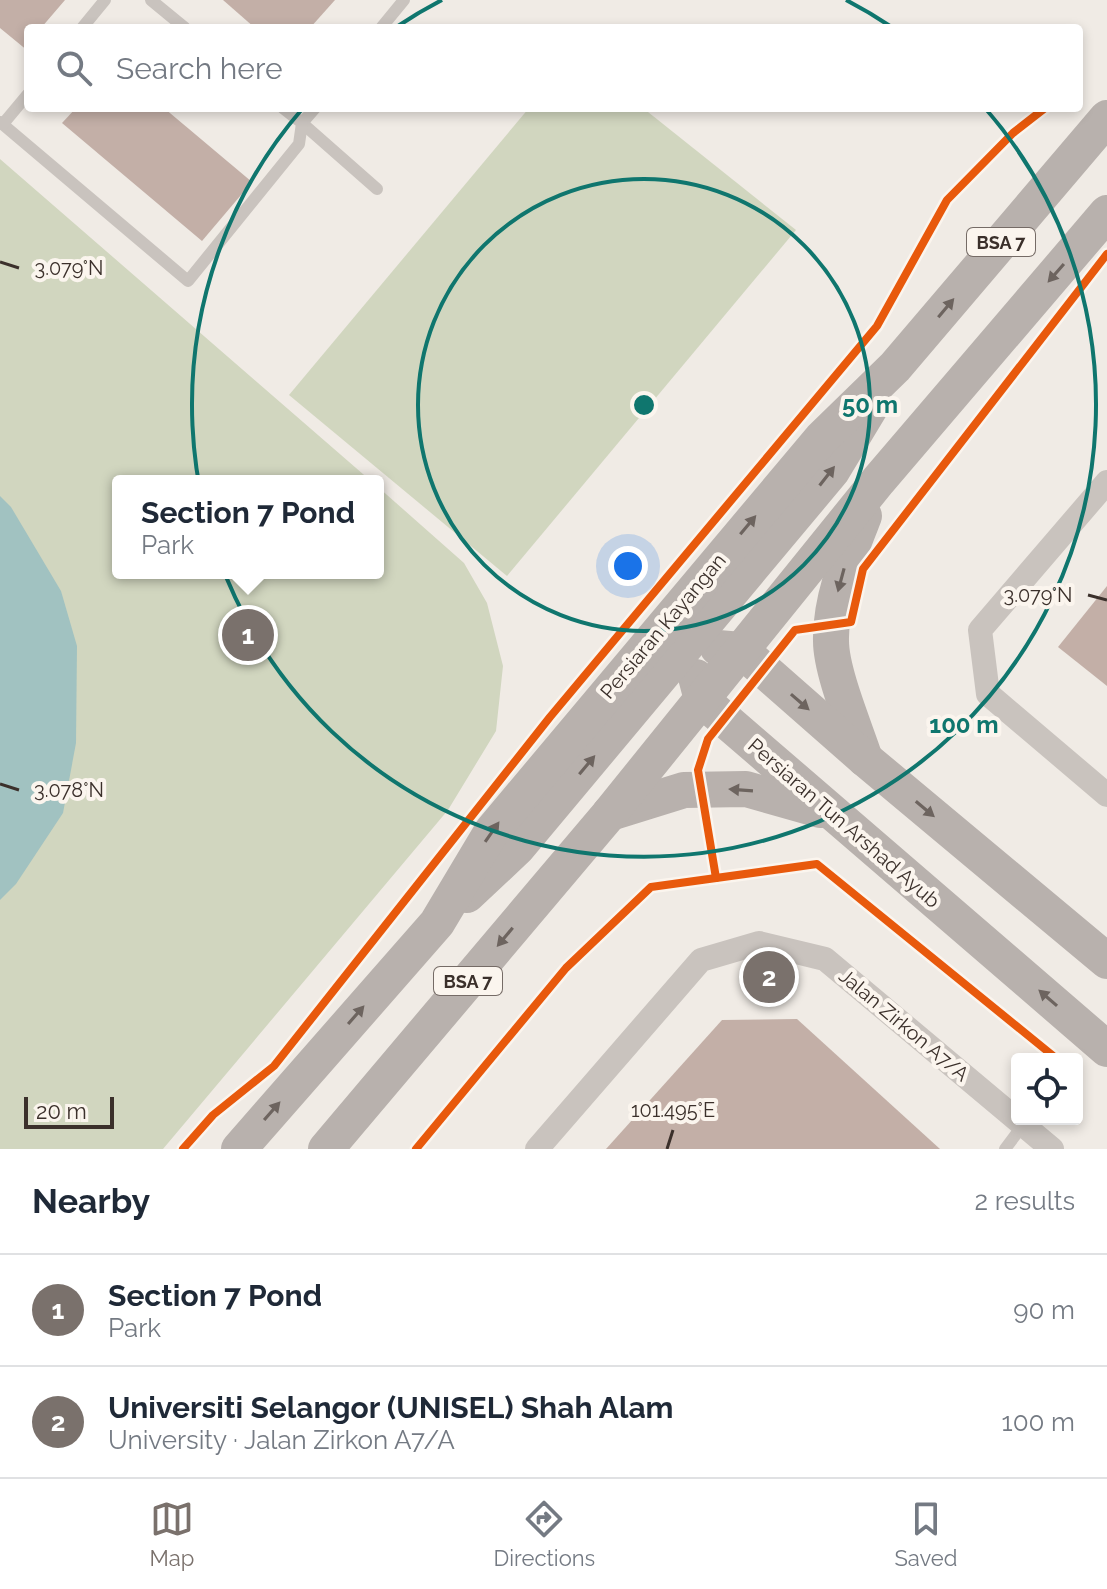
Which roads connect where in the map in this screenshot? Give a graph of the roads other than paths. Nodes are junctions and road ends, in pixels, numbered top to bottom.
1 (105, 0) edge
2 (151, 0) edge
3 (404, 0) edge
4 (85, 24) edge
5 (180, 24) edge
6 (384, 24) edge
7 (24, 98) edge
8 (288, 112) edge
9 (312, 112) edge
10 (1107, 118) edge
11 (1, 123) edge
12 (302, 123) junction
13 (377, 189) dead end
14 (1107, 213) edge
15 (895, 367) junction
16 (878, 481) junction
17 (1107, 482) edge
18 (688, 644) junction
19 (741, 650) junction
20 (702, 700) junction
21 (865, 759) junction
22 (1107, 795) edge
23 (610, 813) junction
24 (833, 814) junction
25 (437, 923) junction
26 (1107, 961) edge
27 (1107, 1049) edge
28 (1011, 1115) edge
29 (1023, 1125) joint
30 (239, 1149) edge
31 (326, 1149) edge
32 (537, 1149) edge
33 (1005, 1149) edge
34 (1052, 1149) edge

1 - 4 lane
2 - 5 lane
3 - 6 lane
7 - 11 lane
8 - 12 lane
9 - 12 lane
15 -> 10 main road, Persiaran Kayangan / BSA 7
11 - 12 lane
12 - 13 lane
14 -> 16 main road, BSA 7
18 -> 15 main road
25 -> 15 main road, Persiaran Kayangan / BSA 7
16 - 19 main road, BSA 7
16 -> 21 main road
17 - 22 street
18 - 19 main road
18 - 20 main road
25 -> 18 main road
19 - 20 main road, BSA 7
19 -> 21 main road
20 - 23 main road, BSA 7
20 - 24 main road, Persiaran Tun Arshad Ayub
21 -> 26 main road
24 -> 23 main road
23 -> 31 main road, BSA 7
27 -> 24 main road, Persiaran Tun Arshad Ayub
30 -> 25 main road, Persiaran Kayangan / BSA 7
28 - 32 street, Jalan Zirkon A7/A
29 - 33 lane
29 - 34 street, Jalan Zirkon A7/A

